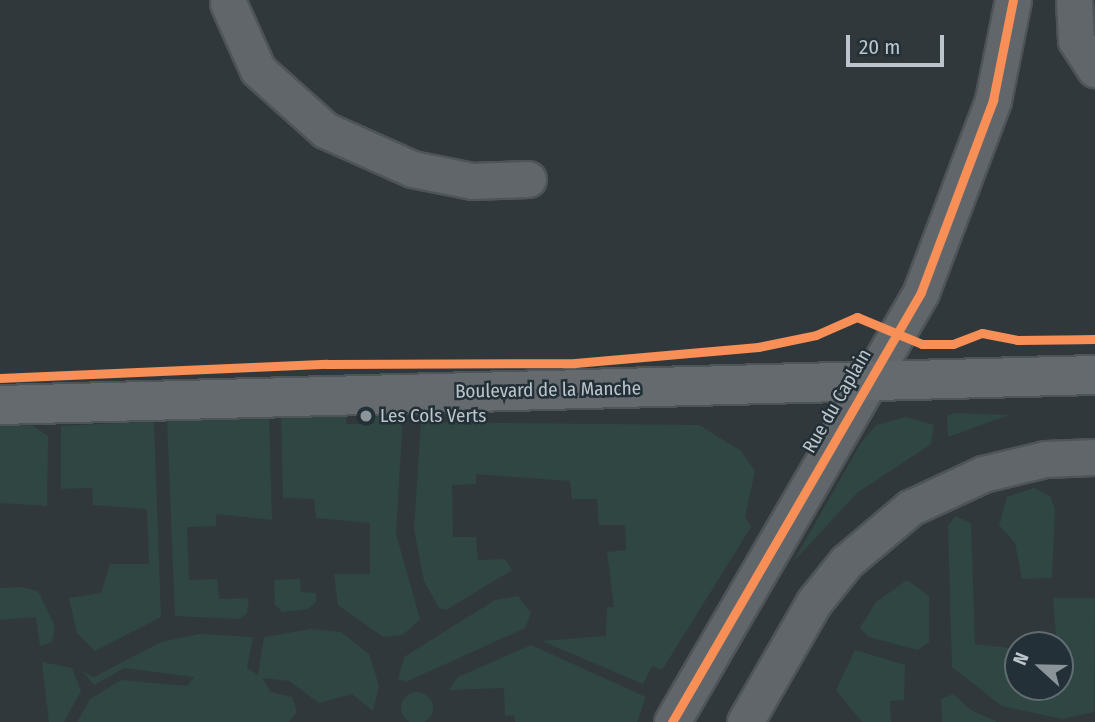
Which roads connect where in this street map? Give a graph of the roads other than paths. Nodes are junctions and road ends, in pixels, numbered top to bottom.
1 (1013, 0) edge
2 (1074, 0) edge
3 (222, 1) edge
4 (1095, 69) edge
5 (528, 179) dead end
6 (1095, 375) edge
7 (867, 382) junction
8 (0, 405) edge
9 (1095, 457) edge
10 (672, 722) edge
11 (745, 722) edge

1 - 7 street, Rue du Caplain
2 - 4 street
3 - 5 street
6 - 7 main road, Boulevard de la Manche
7 - 8 main road, Boulevard de la Manche
7 - 10 street, Rue du Caplain
9 - 11 street

